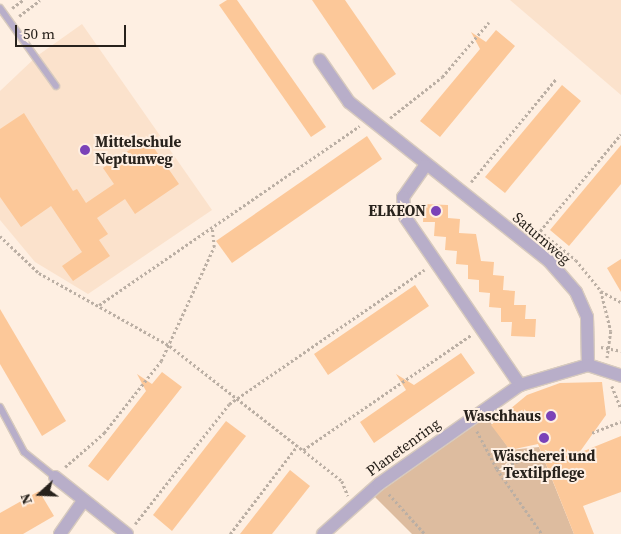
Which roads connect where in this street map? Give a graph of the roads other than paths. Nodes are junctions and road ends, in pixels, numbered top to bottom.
1 (0, 8) edge
2 (320, 60) dead end
3 (56, 86) dead end
4 (425, 166) junction
5 (588, 365) junction
6 (621, 376) edge
7 (520, 385) junction
8 (0, 408) edge
9 (55, 477) joint
10 (83, 501) junction
11 (60, 534) edge
12 (127, 534) edge
13 (323, 534) edge

1 - 3 lane
2 - 4 street, Saturnweg
4 - 5 street, Saturnweg
4 - 7 street
5 - 6 street
5 - 7 street, Planetenring
7 - 13 street, Planetenring
8 - 9 lane
9 - 10 street
10 - 11 street
10 - 12 street

